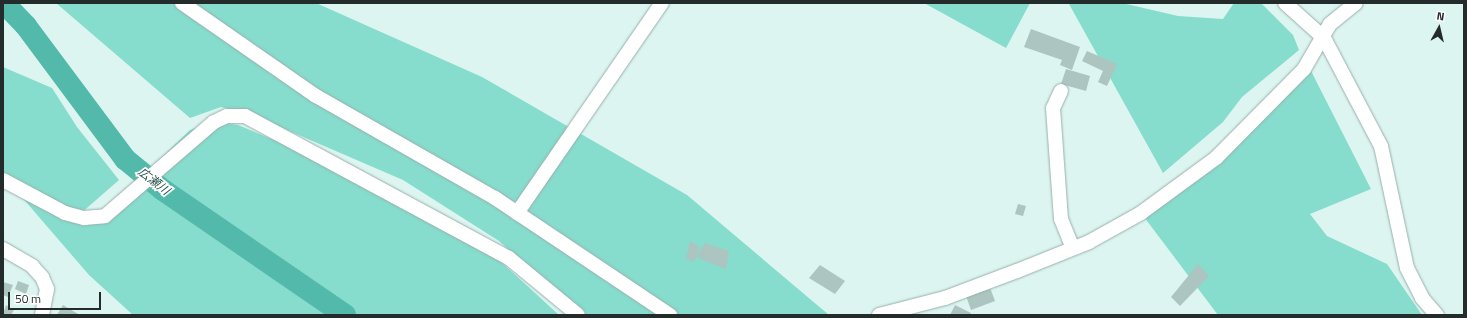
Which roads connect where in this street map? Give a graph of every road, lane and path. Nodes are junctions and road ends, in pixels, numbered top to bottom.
1 (182, 3) edge
2 (662, 3) edge
3 (1285, 3) edge
4 (1356, 3) edge
5 (1324, 38) junction
6 (1061, 91) dead end
7 (3, 180) edge
8 (517, 212) junction
9 (1074, 248) junction
10 (3, 249) edge
11 (42, 315) edge
12 (578, 315) edge
13 (670, 315) edge
14 (879, 315) edge
15 (1437, 315) edge

1 - 8 street
2 - 8 street
3 - 5 street
4 - 5 street
5 - 9 street
5 - 15 street
6 - 9 street
7 - 12 street
8 - 13 street
9 - 14 street
10 - 11 street

